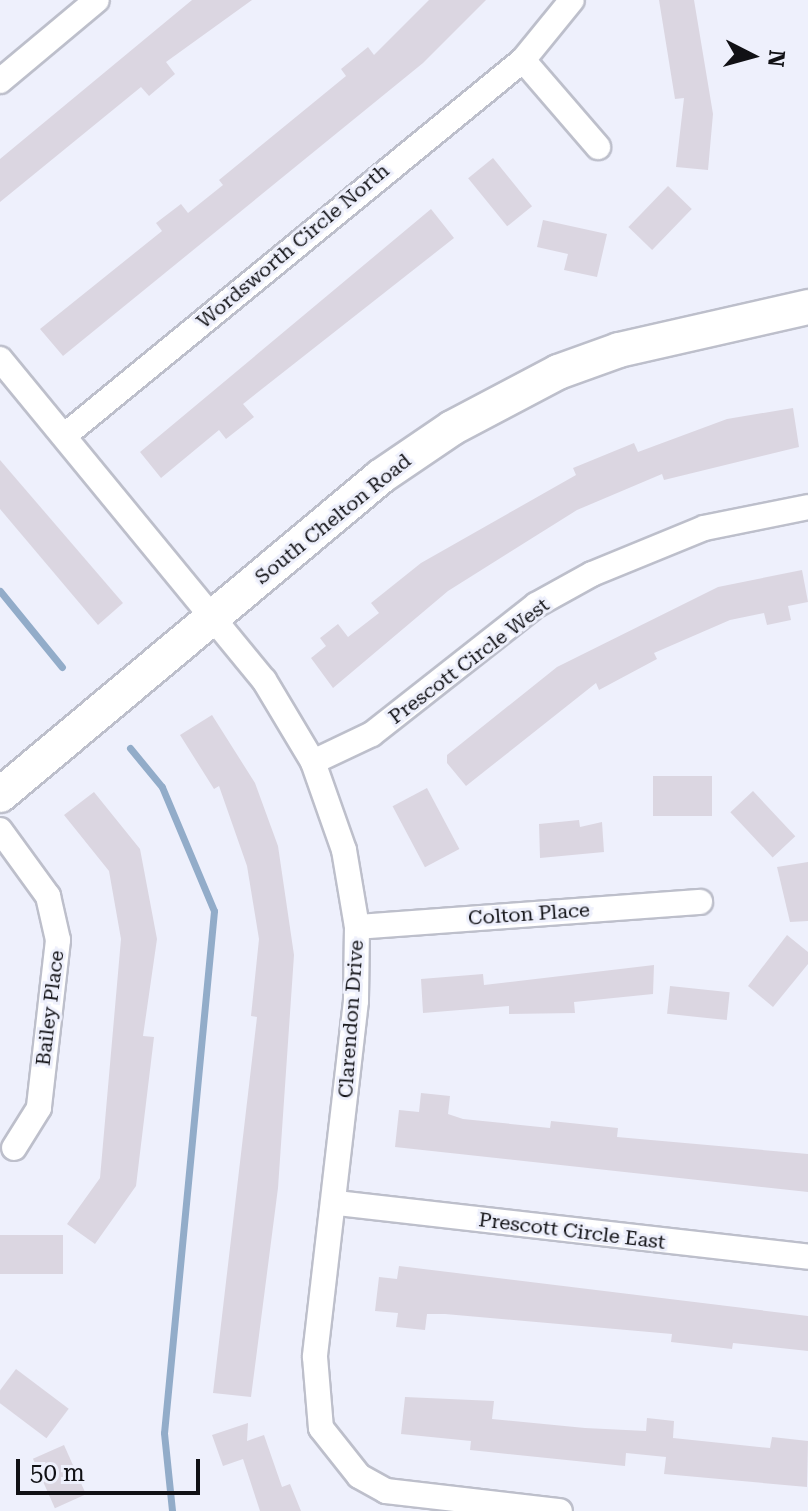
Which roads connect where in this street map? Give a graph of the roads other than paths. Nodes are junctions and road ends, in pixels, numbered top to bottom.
1 (97, 0) edge
2 (572, 0) edge
3 (523, 60) junction
4 (0, 81) edge
5 (598, 147) dead end
6 (808, 307) edge
7 (0, 359) edge
8 (64, 436) junction
9 (808, 507) edge
10 (215, 614) junction
11 (313, 762) junction
12 (0, 795) edge
13 (0, 830) edge
14 (700, 902) dead end
15 (357, 927) junction
16 (14, 1148) dead end
17 (337, 1203) junction
18 (808, 1257) edge
19 (414, 1504) edge
20 (560, 1511) edge

1 - 4 street
2 - 3 street, Wordsworth Circle North
3 - 5 street
3 - 8 street, Wordsworth Circle North
6 - 10 main road, South Chelton Road
7 - 8 street, Clarendon Drive
8 - 10 street, Clarendon Drive
9 - 11 street, Prescott Circle West
10 - 11 street, Clarendon Drive
10 - 12 main road, South Chelton Road
11 - 15 street, Clarendon Drive
13 - 16 street, Bailey Place
14 - 15 street, Colton Place
15 - 17 street, Clarendon Drive
17 - 18 street, Prescott Circle East
17 - 19 street, Clarendon Drive
19 - 20 street, Clarendon Drive

